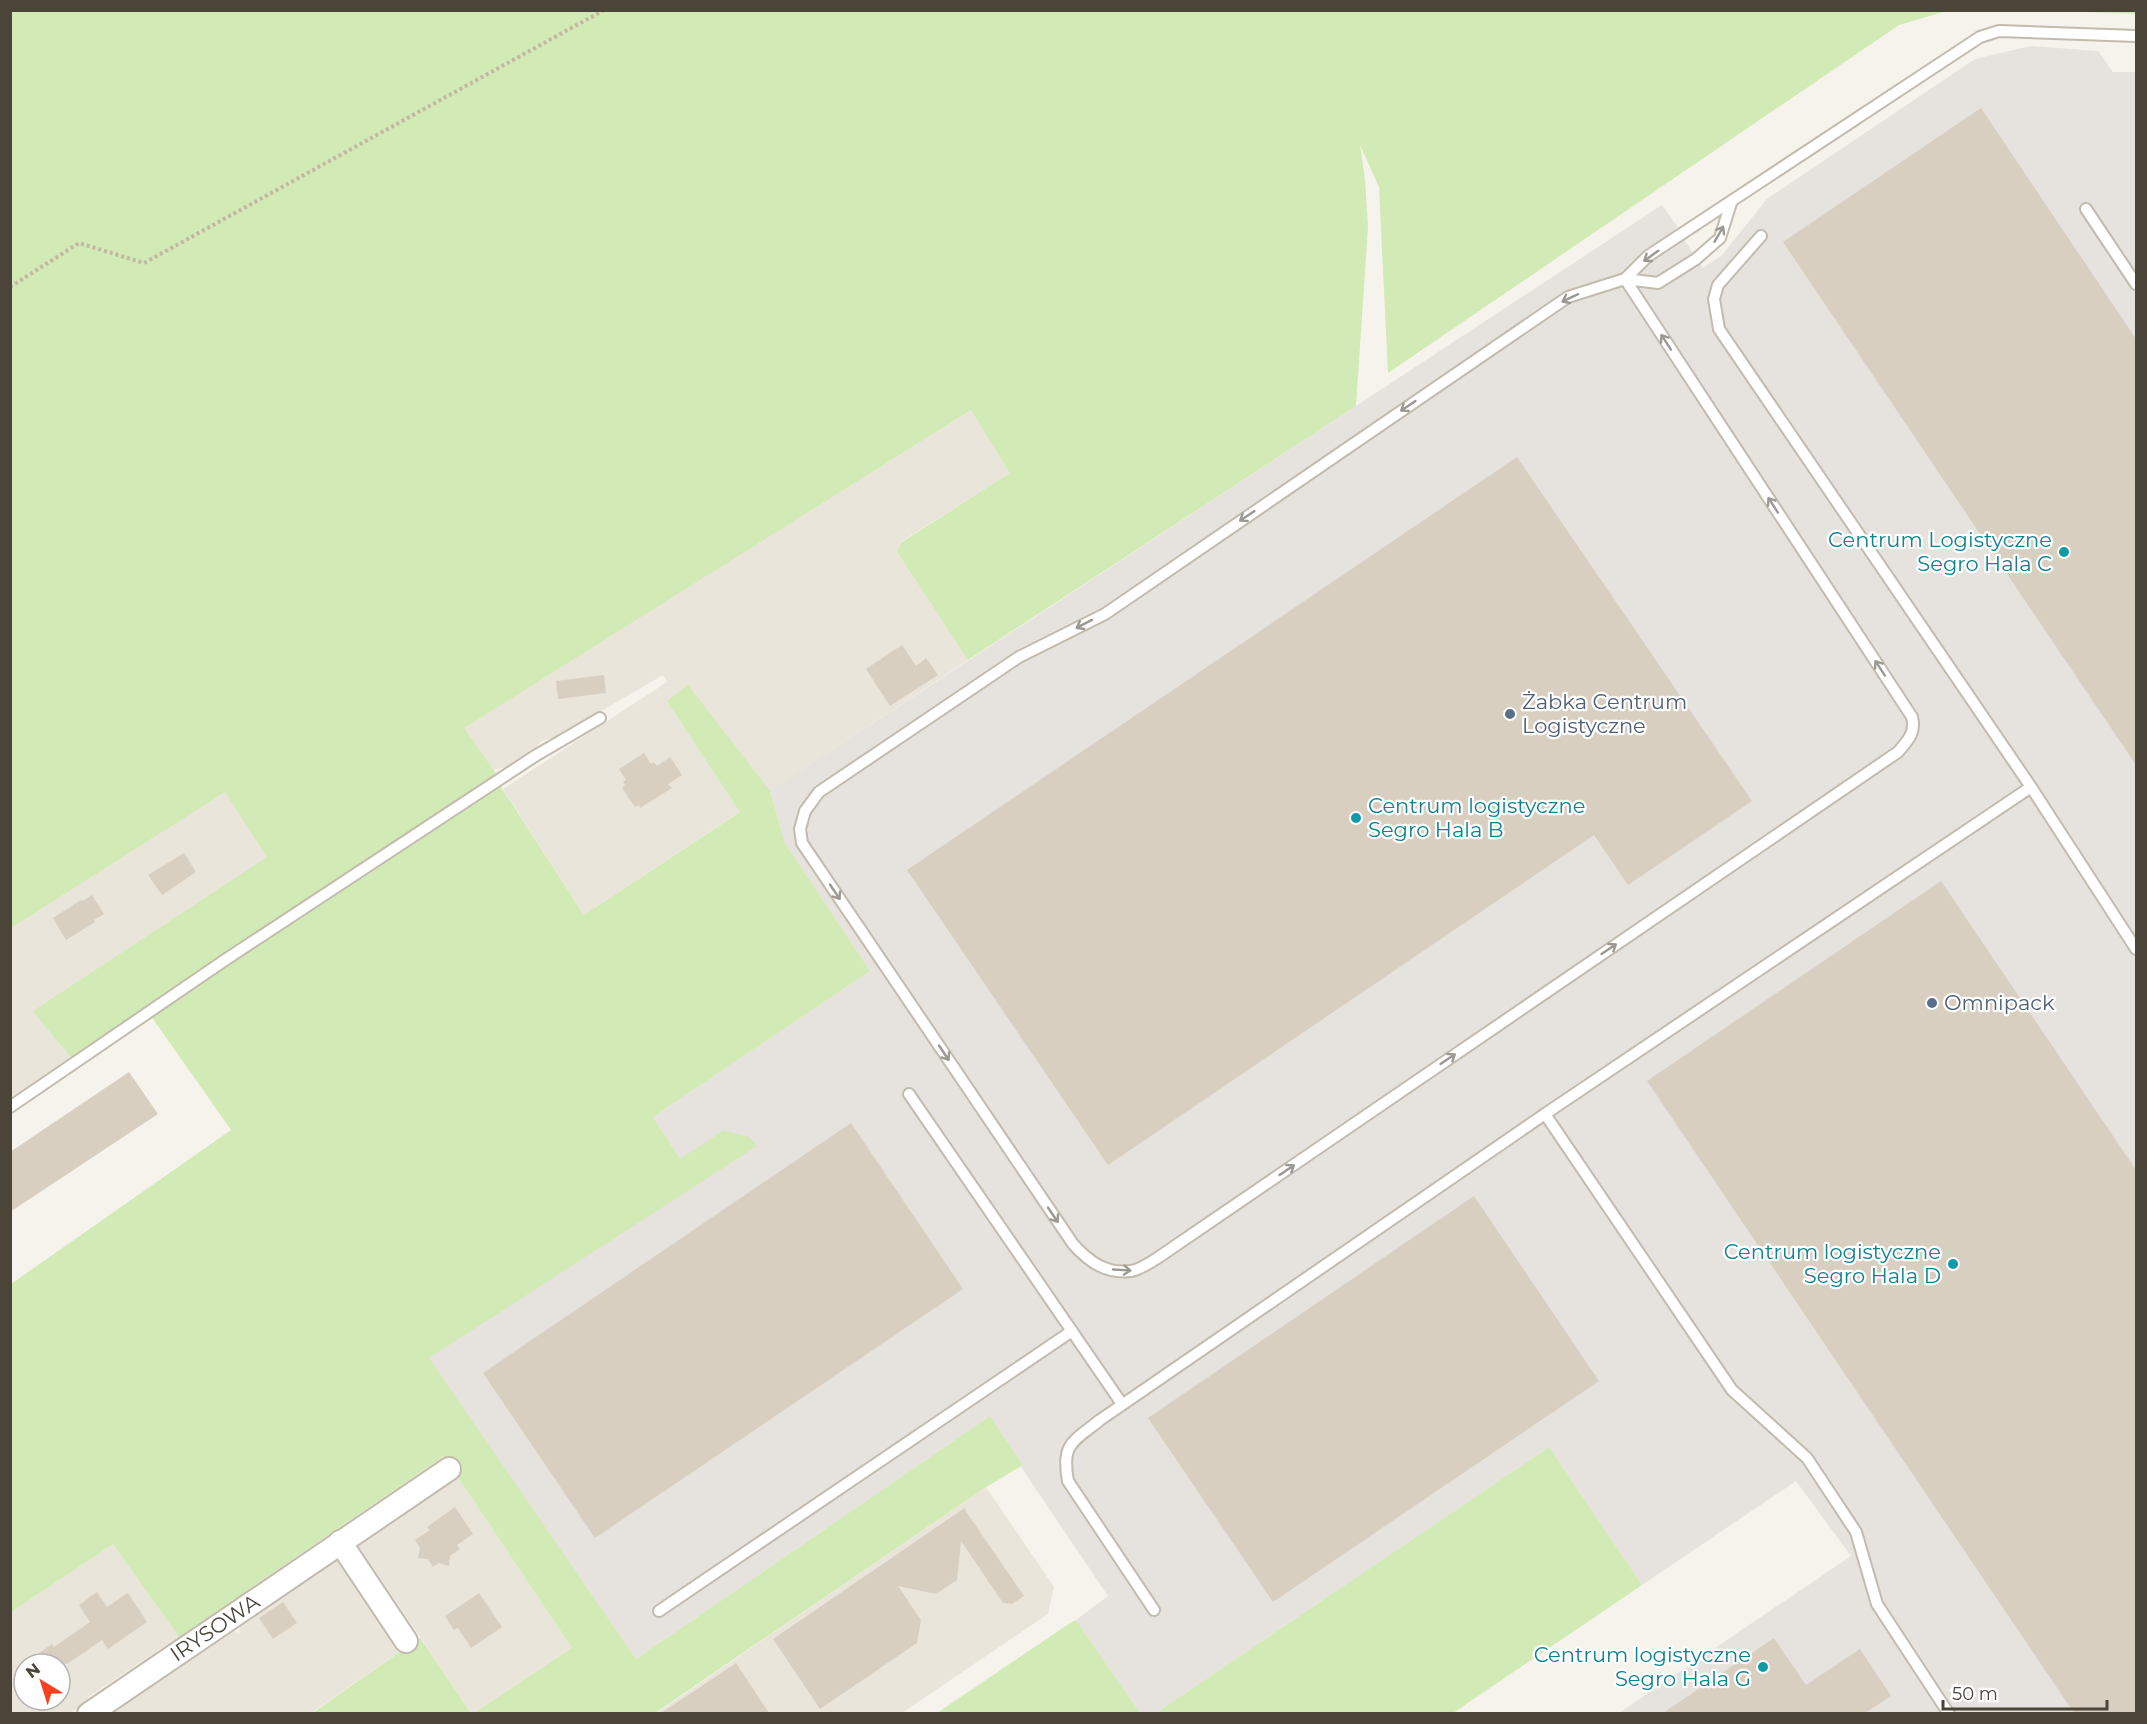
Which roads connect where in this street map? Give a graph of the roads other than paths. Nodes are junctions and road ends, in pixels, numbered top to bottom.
1 (2136, 36) edge
2 (1731, 203) junction
3 (2086, 209) dead end
4 (1761, 236) dead end
5 (1625, 279) junction
6 (2136, 284) edge
7 (600, 718) dead end
8 (2031, 787) junction
9 (2136, 949) edge
10 (909, 1094) dead end
11 (10, 1107) edge
12 (1545, 1114) junction
13 (1072, 1331) junction
14 (1122, 1404) junction
15 (449, 1469) dead end
16 (340, 1542) junction
17 (1154, 1610) dead end
18 (659, 1611) dead end
19 (406, 1641) dead end
20 (89, 1713) edge
21 (1949, 1713) edge

1 - 2 lane
2 -> 5 lane
5 -> 2 lane
3 - 6 lane
4 - 8 lane
5 -> 5 lane
7 - 11 lane
8 - 9 lane
8 - 12 lane
10 - 13 lane
12 - 14 lane
12 - 21 lane
13 - 14 lane
13 - 18 lane
14 - 17 lane
15 - 16 street, IRYSOWA
16 - 19 street
16 - 20 street, IRYSOWA

